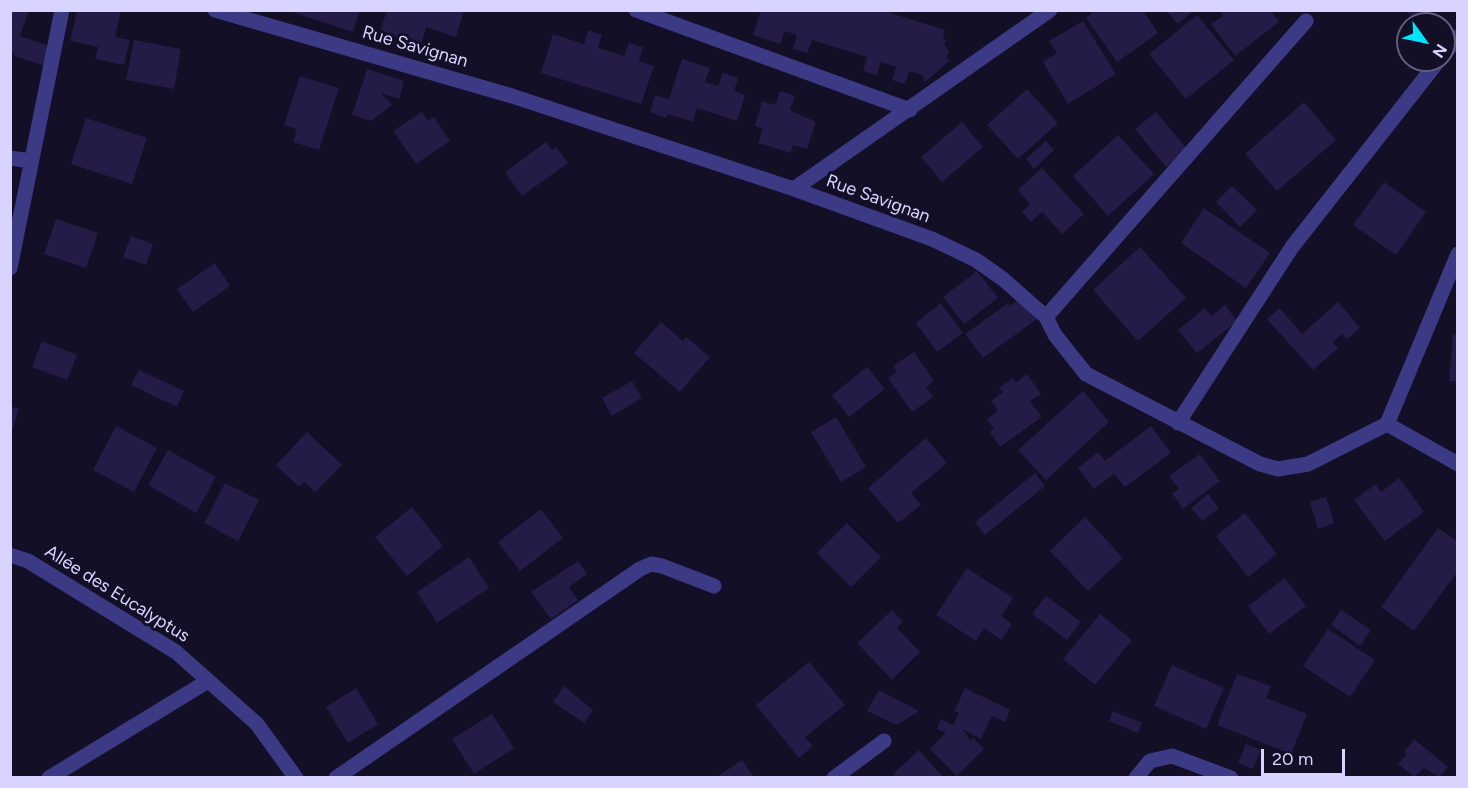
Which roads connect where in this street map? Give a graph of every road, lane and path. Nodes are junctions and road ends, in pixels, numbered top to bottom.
1 (62, 10) edge
2 (215, 10) edge
3 (636, 10) edge
4 (1050, 10) edge
5 (245, 14) edge
6 (1306, 21) dead end
7 (1430, 72) edge
8 (910, 110) junction
9 (10, 158) edge
10 (31, 161) junction
11 (794, 189) junction
12 (1458, 254) edge
13 (10, 268) edge
14 (1046, 317) junction
15 (1178, 423) junction
16 (1387, 424) junction
17 (1458, 464) edge
18 (10, 555) edge
19 (714, 586) dead end
20 (208, 681) junction
21 (885, 741) dead end
22 (49, 777) edge
23 (296, 777) edge
24 (336, 777) edge
25 (834, 777) edge
26 (1136, 777) edge
27 (1231, 777) edge

1 - 10 street
2 - 5 street, Rue Savignan
3 - 8 street
4 - 8 street
5 - 11 street, Rue Savignan
6 - 14 street
7 - 15 street
8 - 11 street
9 - 10 street
10 - 13 street
11 - 14 street, Rue Savignan
12 - 16 street
14 - 15 street, Rue Savignan
15 - 16 street, Rue Savignan
16 - 17 street
18 - 20 street, Allée des Eucalyptus
19 - 24 street
20 - 22 street
20 - 23 street, Allée des Eucalyptus
21 - 25 street
26 - 27 street

